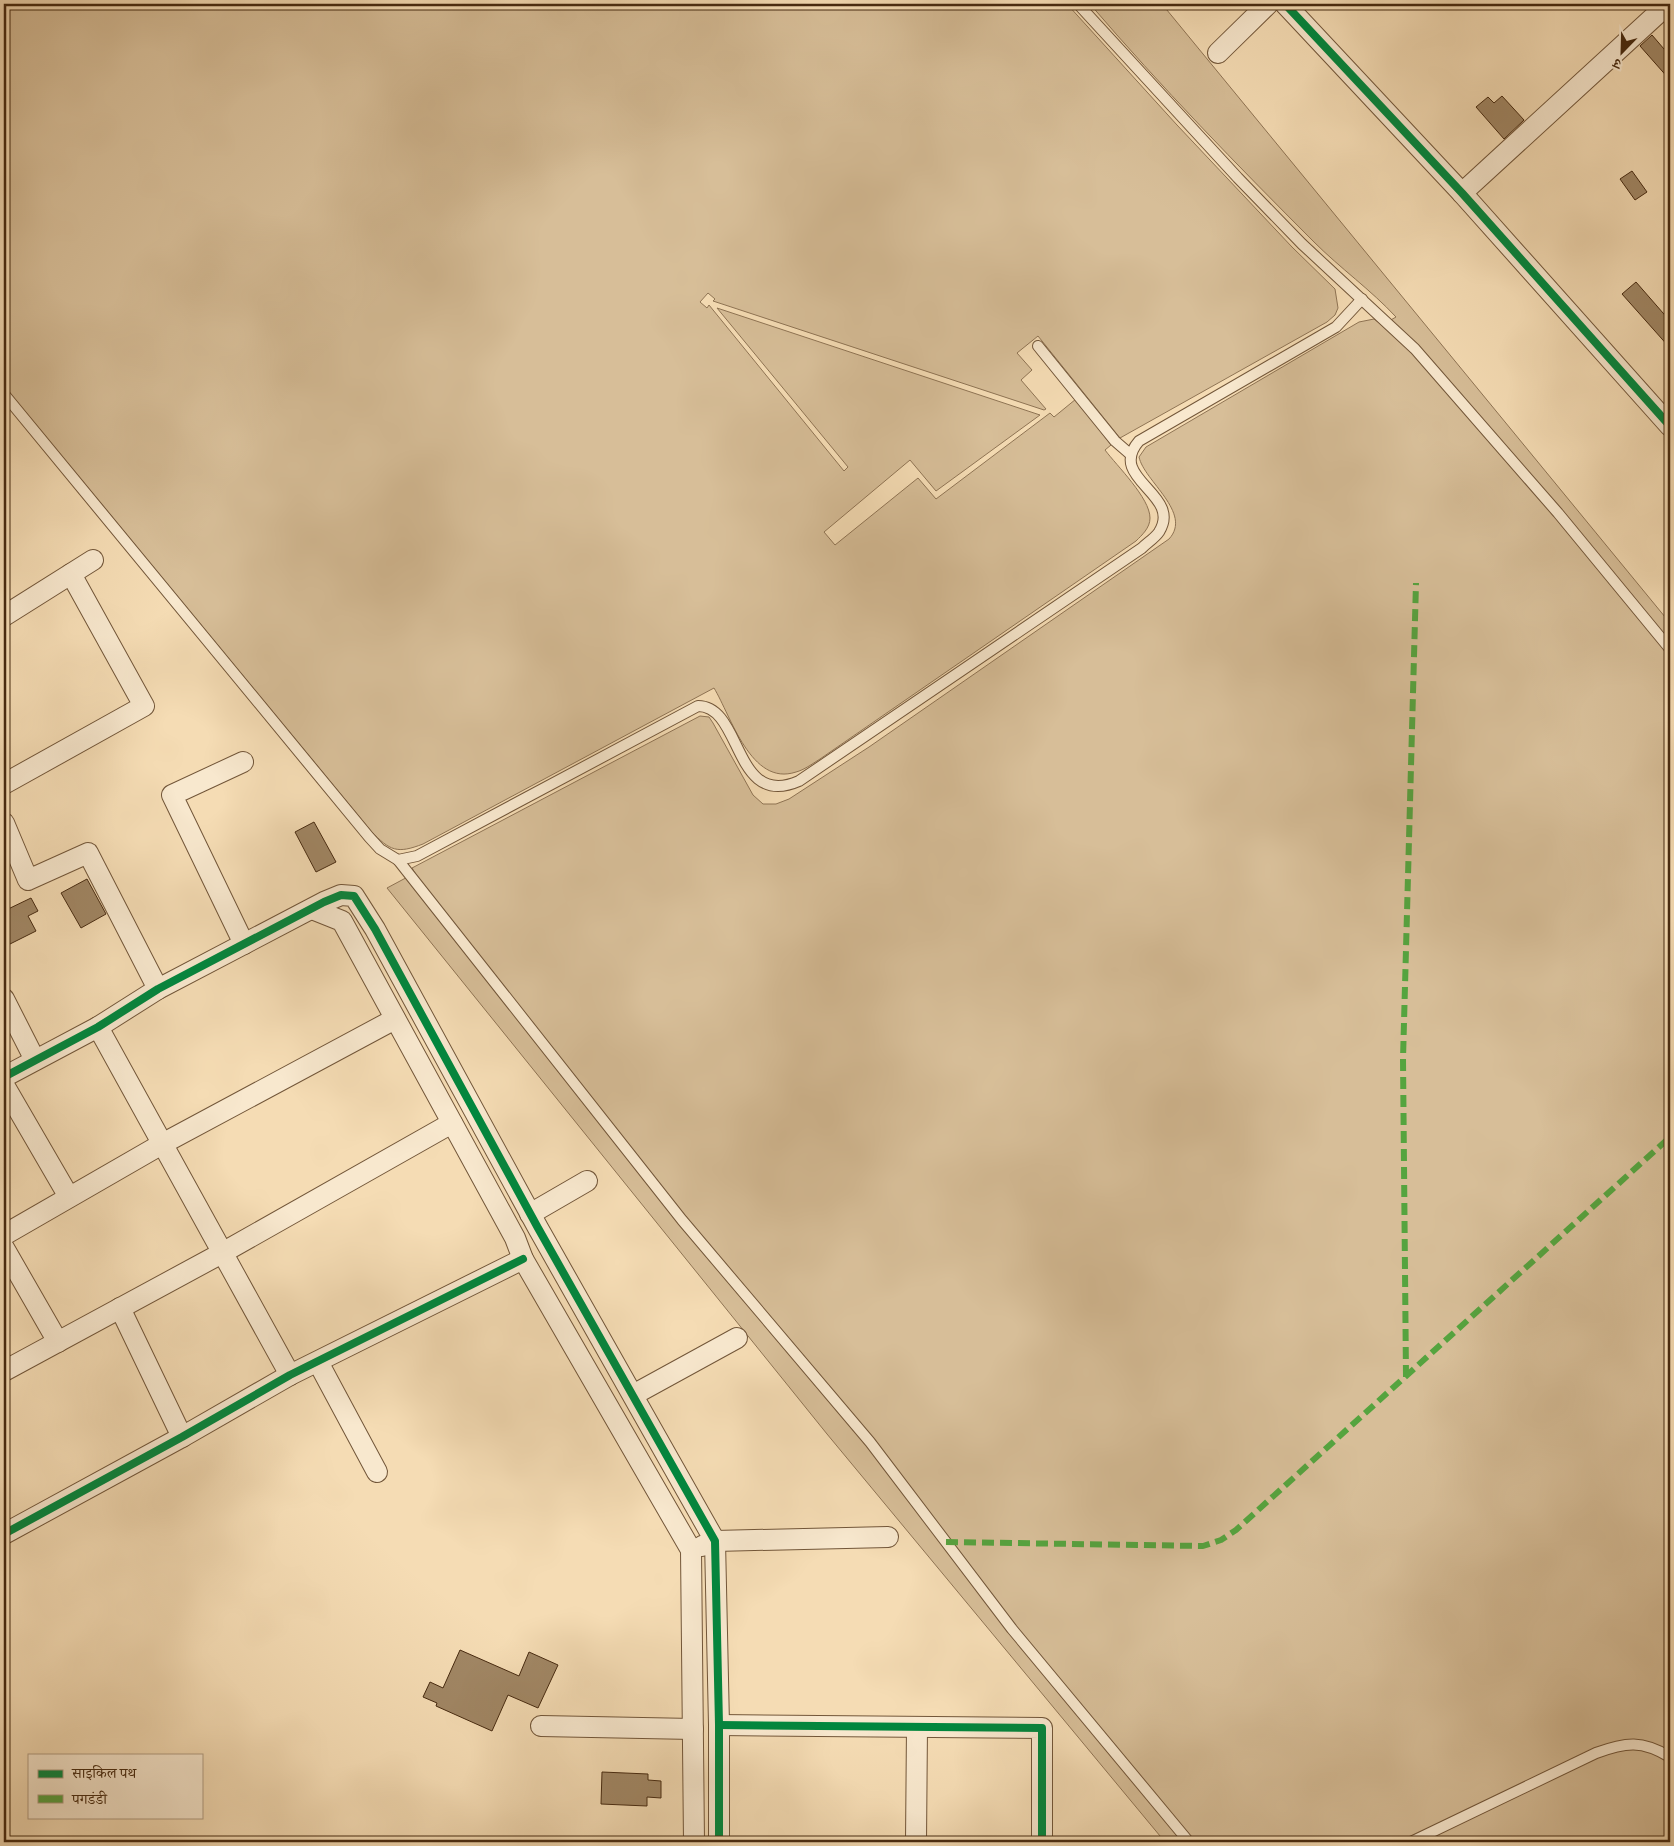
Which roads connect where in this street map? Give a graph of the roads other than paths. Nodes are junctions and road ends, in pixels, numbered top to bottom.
1 (1078, 4) edge
2 (1268, 4) edge
3 (1285, 4) edge
4 (1668, 4) edge
5 (1218, 54) dead end
6 (1462, 194) junction
7 (1362, 299) junction
8 (1038, 346) dead end
9 (4, 394) edge
10 (1670, 426) edge
11 (1130, 454) junction
12 (93, 560) dead end
13 (71, 574) junction
14 (4, 616) edge
15 (1670, 649) edge
16 (243, 762) dead end
17 (4, 784) edge
18 (4, 823) edge
19 (398, 860) junction
20 (312, 909) junction
21 (244, 944) junction
22 (158, 989) junction
23 (4, 999) edge
24 (395, 1019) junction
25 (98, 1027) junction
26 (35, 1060) junction
27 (4, 1076) edge
28 (4, 1085) edge
29 (452, 1124) junction
30 (162, 1144) junction
31 (587, 1181) dead end
32 (69, 1197) junction
33 (534, 1221) junction
34 (4, 1235) edge
35 (514, 1238) junction
36 (4, 1248) edge
37 (222, 1253) junction
38 (523, 1259) junction
39 (120, 1308) junction
40 (737, 1338) dead end
41 (58, 1342) junction
42 (318, 1362) junction
43 (4, 1371) edge
44 (290, 1375) junction
45 (633, 1395) junction
46 (182, 1437) junction
47 (377, 1472) dead end
48 (4, 1534) edge
49 (888, 1537) dead end
50 (715, 1541) junction
51 (691, 1550) junction
52 (719, 1725) junction
53 (541, 1726) dead end
54 (917, 1727) junction
55 (693, 1729) junction
56 (1670, 1757) edge
57 (694, 1842) edge
58 (719, 1842) edge
59 (916, 1842) edge
60 (1042, 1842) edge
61 (1189, 1842) edge
62 (1411, 1842) edge

1 - 7 lane
2 - 5 street
3 - 6 street
4 - 6 street
6 - 10 street
7 - 11 lane
7 - 15 lane
8 - 11 lane
9 - 19 lane
11 - 19 lane
12 - 13 street
13 - 14 street
13 - 17 street
16 - 21 street
18 - 22 street
19 - 61 lane
20 - 21 street
20 - 24 street
20 - 33 street
21 - 22 street
22 - 25 street
23 - 26 street
24 - 29 street
24 - 30 street
25 - 26 street
25 - 30 street
26 - 27 street
28 - 32 street
29 - 35 street
29 - 37 street
30 - 32 street
30 - 37 street
31 - 33 street
32 - 34 street
33 - 35 street
33 - 45 street
35 - 38 street
36 - 41 street
37 - 39 street
37 - 44 street
38 - 42 street
38 - 51 street
39 - 41 street
39 - 46 street
40 - 45 street
41 - 43 street
42 - 44 street
42 - 47 street
44 - 46 street
45 - 50 street
46 - 48 street
49 - 50 street
50 - 51 street
50 - 52 street
51 - 55 street
52 - 54 street
52 - 58 street
53 - 55 street
54 - 59 street
54 - 60 street
55 - 57 street
56 - 62 lane

